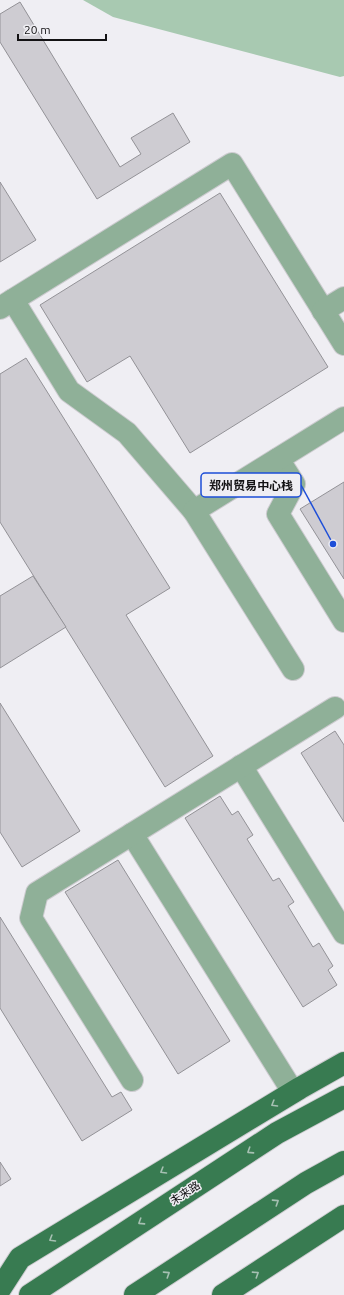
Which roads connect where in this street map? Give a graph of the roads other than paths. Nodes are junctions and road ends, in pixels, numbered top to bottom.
1 (344, 298) edge
2 (7, 304) edge
3 (323, 311) junction
4 (344, 344) edge
5 (344, 418) edge
6 (278, 459) junction
7 (194, 511) junction
8 (344, 621) edge
9 (293, 669) dead end
10 (335, 708) dead end
11 (241, 766) junction
12 (132, 834) junction
13 (344, 933) edge
14 (344, 1063) edge
15 (132, 1080) dead end
16 (293, 1092) junction
17 (344, 1097) edge
18 (344, 1162) edge
19 (344, 1216) edge
20 (0, 1289) edge
21 (30, 1295) edge
22 (135, 1295) edge
23 (223, 1295) edge

1 - 3 lane
2 - 3 lane
2 - 7 lane
3 - 4 lane
5 - 6 lane
6 - 7 lane
6 - 8 lane
7 - 9 lane
10 - 11 lane
11 - 12 lane
11 - 13 lane
12 - 15 lane
12 - 16 lane
14 - 16 main road
16 -> 20 main road
17 -> 21 main road, 未来路
22 -> 18 main road
23 -> 19 main road

